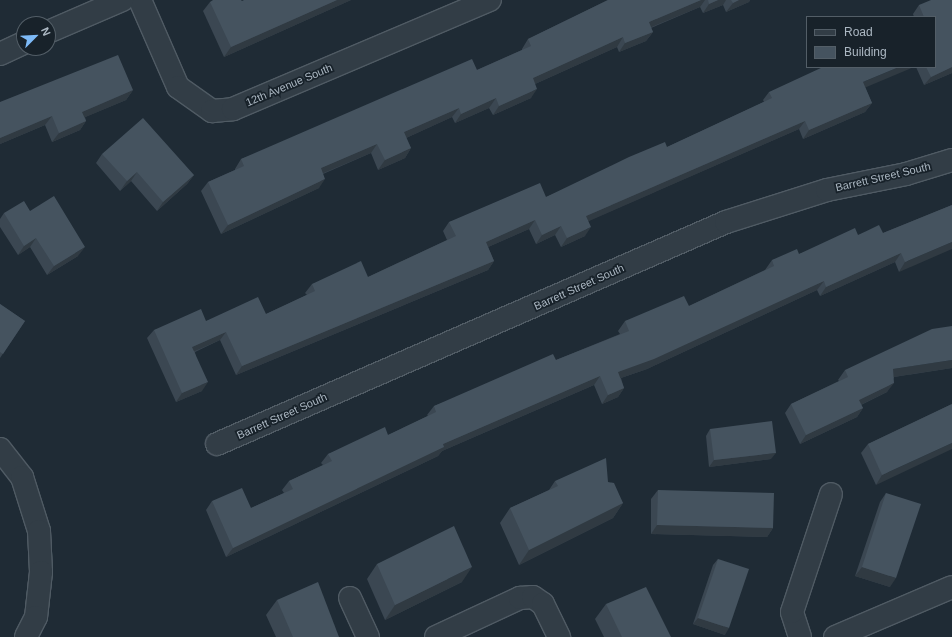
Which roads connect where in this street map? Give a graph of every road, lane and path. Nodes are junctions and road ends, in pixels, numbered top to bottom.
1 (122, 0) edge
2 (140, 0) edge
3 (490, 0) edge
4 (56, 29) edge
5 (16, 47) edge
6 (0, 54) edge
7 (952, 160) edge
8 (217, 444) dead end
9 (0, 449) edge
10 (831, 494) dead end
11 (952, 587) edge
12 (350, 598) dead end
13 (26, 637) edge
14 (368, 637) edge
15 (436, 637) edge
16 (559, 637) edge
17 (800, 637) edge
18 (835, 637) edge

1 - 4 street
2 - 3 street, 12th Avenue South
5 - 6 street
7 - 8 street, Barrett Street South
9 - 13 street
10 - 17 street
11 - 18 street
12 - 14 street
15 - 16 street

